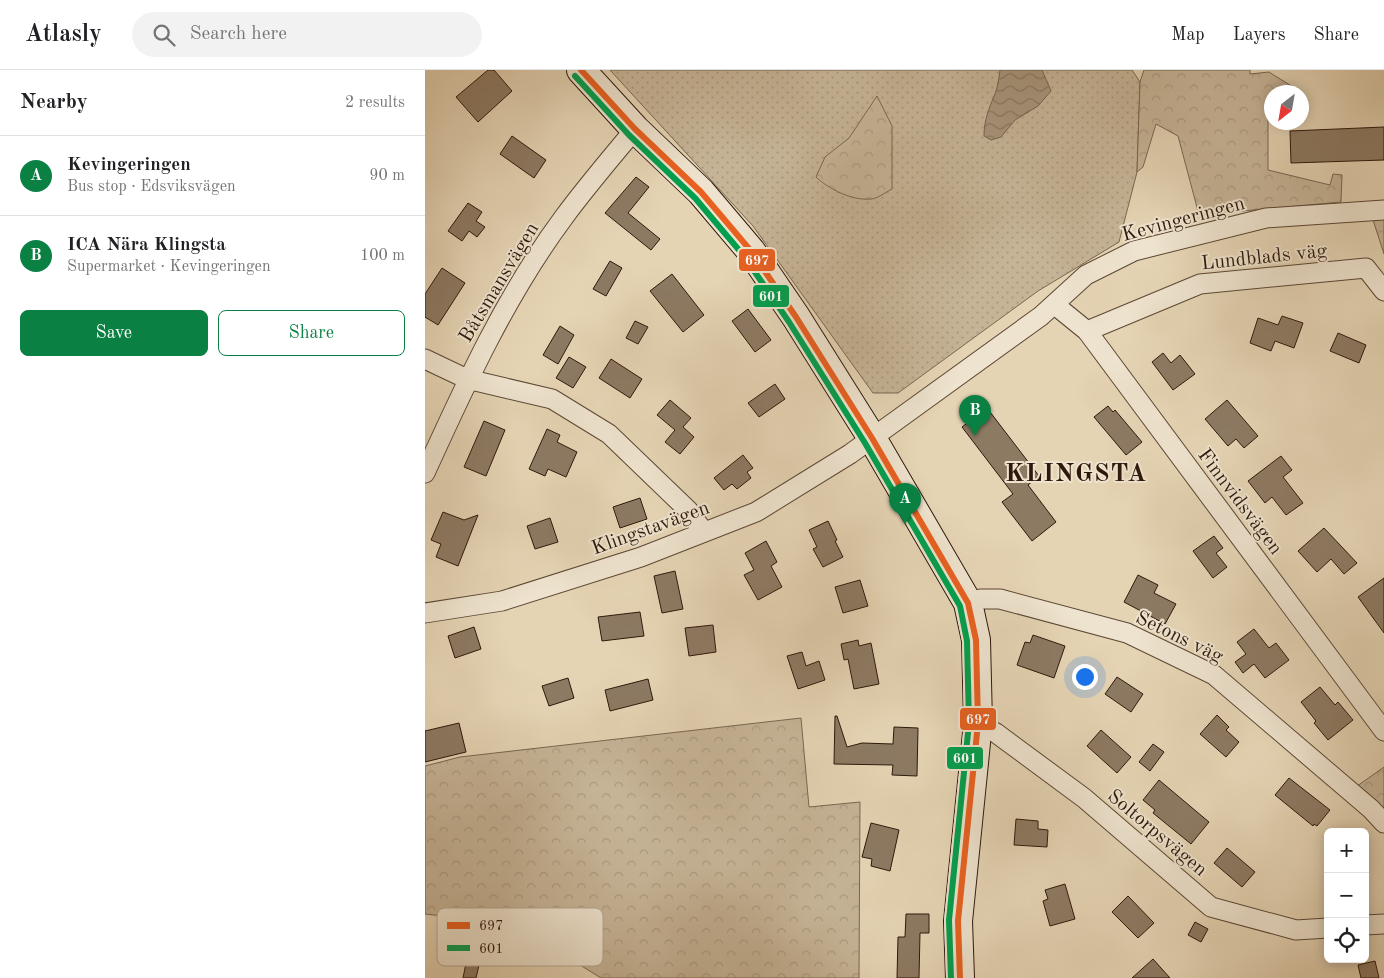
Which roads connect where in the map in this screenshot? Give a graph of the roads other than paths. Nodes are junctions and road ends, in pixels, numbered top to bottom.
1 (581, 70) edge
2 (635, 128) junction
3 (1384, 210) edge
4 (1384, 291) edge
5 (1055, 305) junction
6 (1087, 331) junction
7 (425, 359) edge
8 (467, 379) junction
9 (872, 438) junction
10 (425, 473) edge
11 (704, 532) junction
12 (968, 603) junction
13 (425, 613) edge
14 (978, 723) junction
15 (1384, 731) edge
16 (1384, 823) edge
17 (1384, 924) edge
18 (1369, 925) edge
19 (1324, 928) edge
20 (959, 978) edge

1 - 2 street
2 - 8 street, Båtsmansvägen
2 - 9 street
3 - 5 street, Kevingeringen
4 - 6 street, Lundblads väg
5 - 6 street, Finnvidsvägen
5 - 9 street, Kevingeringen
6 - 15 street, Finnvidsvägen
7 - 8 street
8 - 10 street, Båtsmansvägen
8 - 11 street
9 - 11 street, Klingstavägen
9 - 12 street
11 - 13 street, Klingstavägen
12 - 14 street
12 - 16 street, Setons väg
14 - 19 street, Soltorpsvägen
14 - 20 street
17 - 18 street

